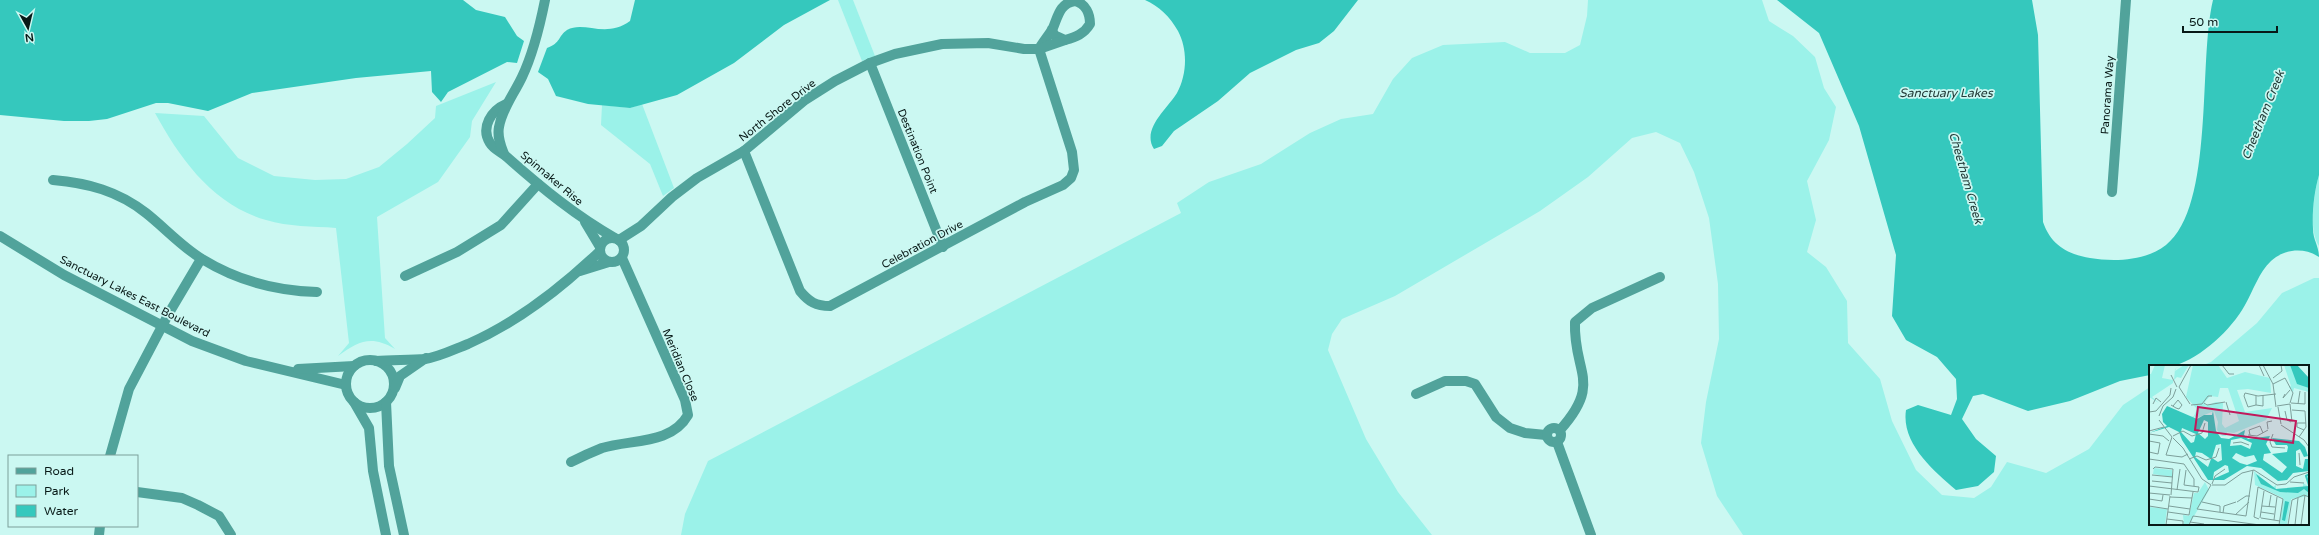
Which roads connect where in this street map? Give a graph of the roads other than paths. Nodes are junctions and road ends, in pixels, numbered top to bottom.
1 (545, 0) edge
2 (1075, 0) edge
3 (2126, 0) edge
4 (1052, 29) junction
5 (1064, 40) junction
6 (1039, 49) junction
7 (870, 63) junction
8 (744, 151) junction
9 (53, 180) dead end
10 (538, 184) junction
11 (2112, 192) dead end
12 (584, 220) junction
13 (641, 226) junction
14 (0, 236) edge
15 (617, 239) junction
16 (943, 247) junction
17 (600, 249) junction
18 (201, 259) junction
19 (617, 259) junction
20 (577, 273) junction
21 (404, 276) dead end
22 (1660, 277) dead end
23 (317, 292) dead end
24 (163, 326) junction
25 (426, 358) junction
26 (376, 361) junction
27 (354, 366) junction
28 (288, 369) junction
29 (346, 385) junction
30 (394, 390) junction
31 (1416, 394) dead end
32 (354, 402) junction
33 (386, 402) junction
34 (1560, 430) junction
35 (1546, 435) junction
36 (1557, 442) junction
37 (110, 455) edge
38 (571, 462) dead end
39 (138, 494) edge
40 (231, 535) edge
41 (386, 535) edge
42 (404, 535) edge
43 (1590, 535) edge

1 - 10 street, Spinnaker Rise
2 - 4 street, North Shore Drive
2 - 5 street, North Shore Drive
3 - 11 street, Panorama Way
4 - 5 street
4 - 6 street, North Shore Drive
5 - 6 street, North Shore Drive
6 - 7 street, North Shore Drive
6 - 16 street, Celebration Drive
7 - 8 street, North Shore Drive
7 - 16 street, Destination Point
8 - 13 street, North Shore Drive
8 - 16 street, Celebration Drive
9 - 18 street
10 - 12 street, Spinnaker Rise
10 - 21 street
12 - 15 street, Spinnaker Rise
12 - 17 street, Spinnaker Rise
13 - 15 street, North Shore Drive
13 - 19 street, North Shore Drive
14 - 24 street, Sanctuary Lakes East Boulevard
15 - 17 street
15 - 19 street
17 - 19 street
17 - 20 street
18 - 23 street
18 - 24 street
19 - 20 street
19 - 38 street, Meridian Close
20 - 25 street
22 - 34 street
24 - 28 street, Sanctuary Lakes East Boulevard
24 - 37 street
25 - 26 street
25 - 30 street
26 - 27 street
26 - 30 street
27 - 28 street, Sanctuary Lakes East Boulevard
27 - 29 street
28 - 29 street, Sanctuary Lakes East Boulevard
29 - 32 street
30 - 33 street
31 - 35 street
32 - 33 street
32 - 41 street
33 - 42 street
34 - 35 street
34 - 36 street
35 - 36 street
36 - 43 street
39 - 40 street

